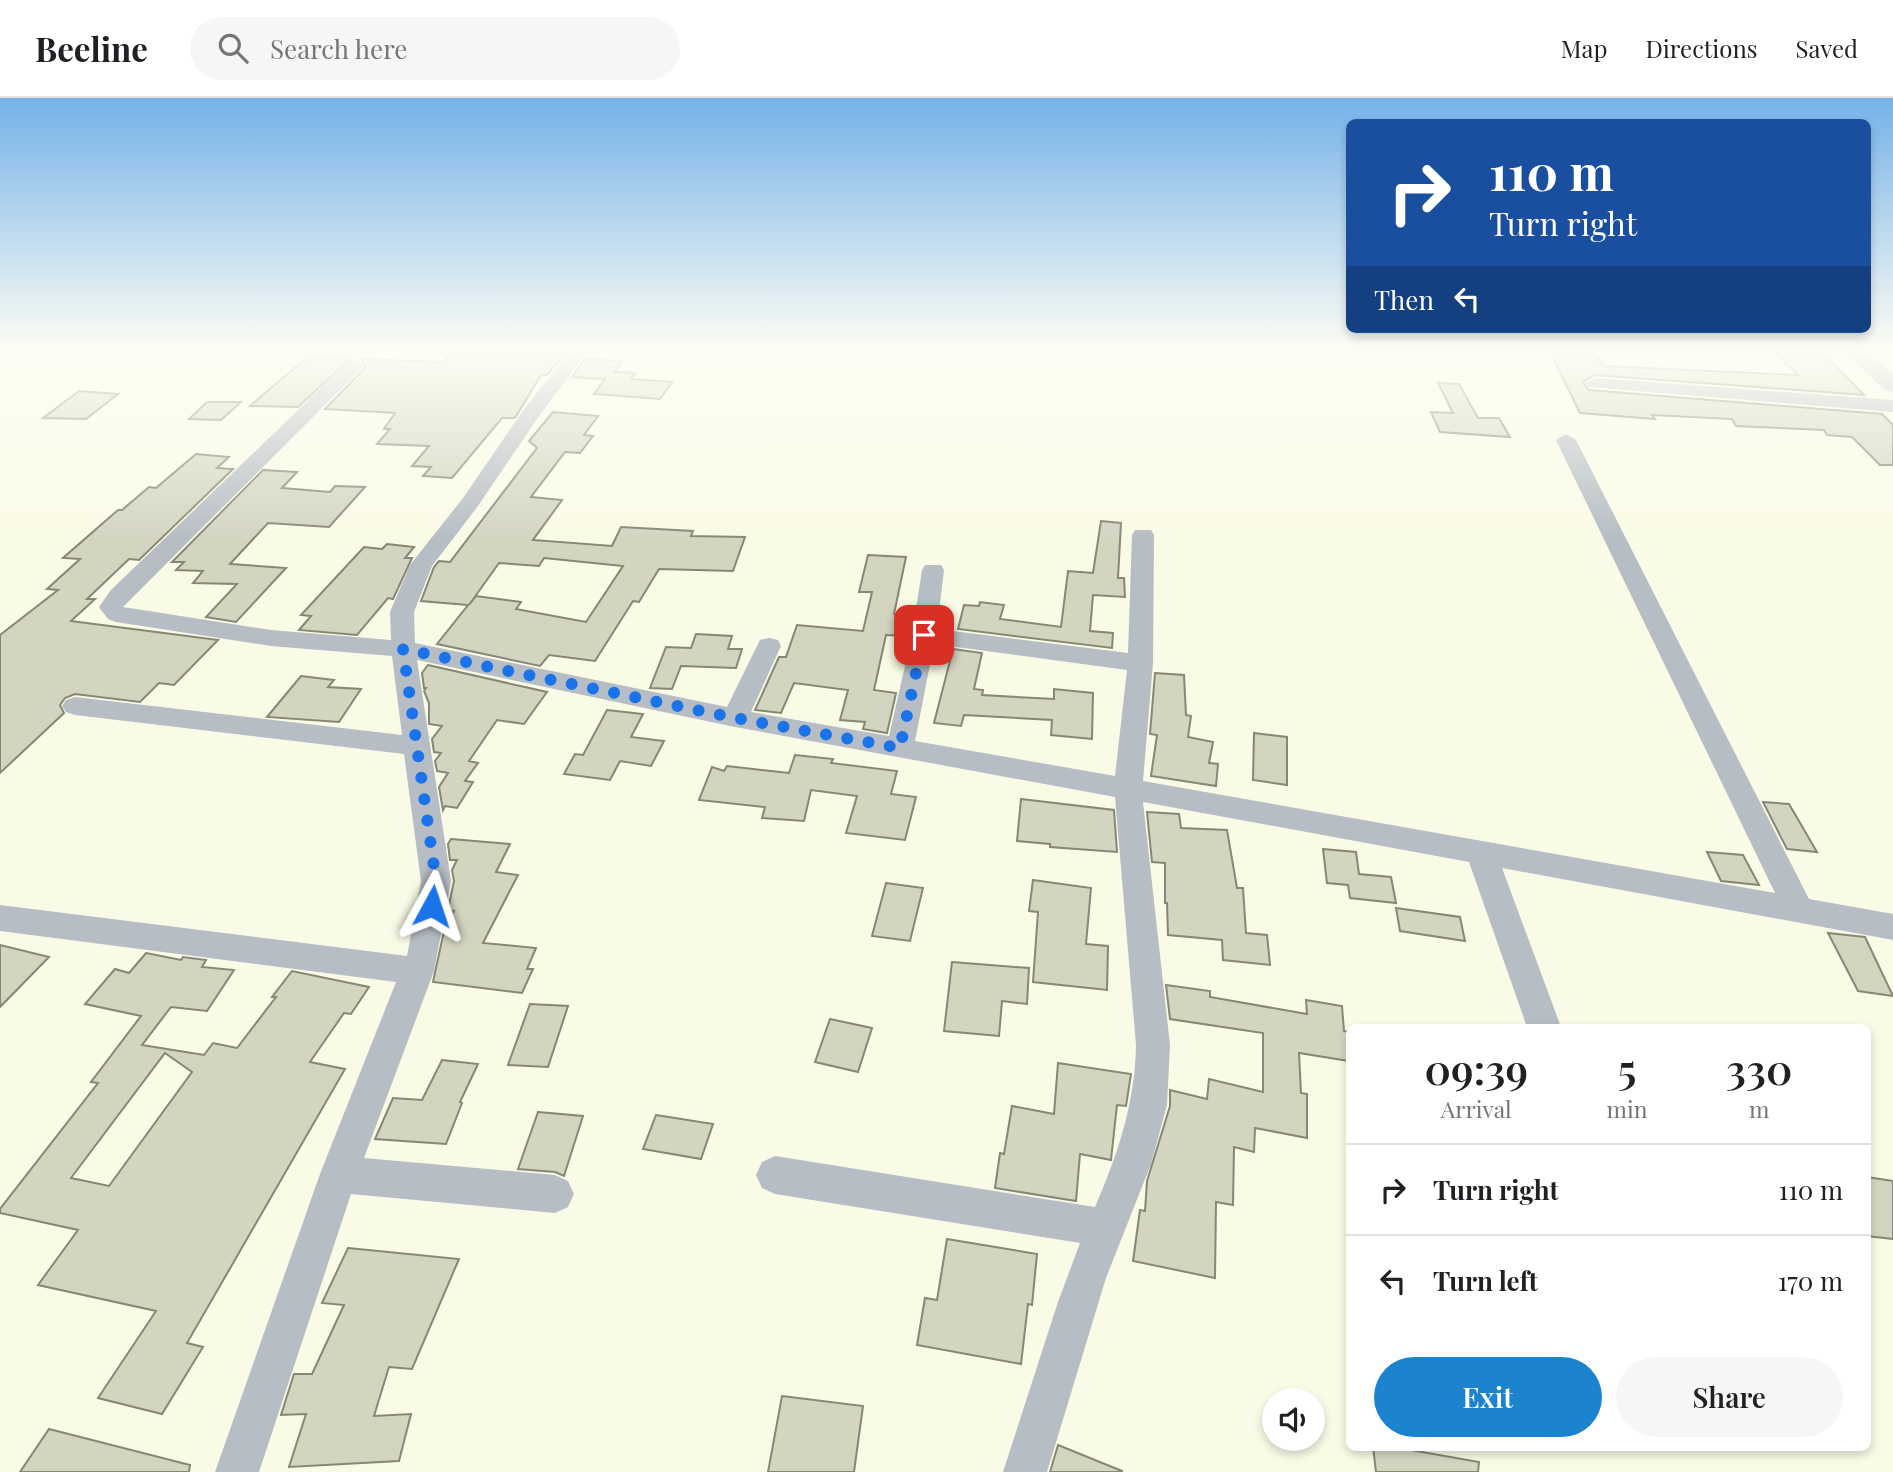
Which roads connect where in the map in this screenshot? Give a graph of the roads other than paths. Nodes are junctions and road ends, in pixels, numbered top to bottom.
1 (306, 412) edge
2 (532, 412) edge
3 (1566, 440) dead end
4 (1143, 535) dead end
5 (933, 570) dead end
6 (924, 635) junction
7 (769, 646) dead end
8 (403, 649) junction
9 (1140, 663) junction
10 (75, 706) dead end
11 (735, 718) junction
12 (417, 746) junction
13 (900, 748) junction
14 (1128, 790) junction
15 (1481, 853) junction
16 (1799, 910) junction
17 (0, 918) edge
18 (1893, 927) edge
19 (418, 971) junction
20 (1543, 1024) edge
21 (339, 1174) junction
22 (775, 1175) dead end
23 (555, 1194) dead end
24 (1106, 1228) junction
25 (237, 1472) edge
26 (1026, 1472) edge

1 - 8 street
2 - 8 street
3 - 16 street
4 - 9 street
5 - 6 street
6 - 9 street
6 - 13 street
7 - 11 street
8 - 11 street
8 - 12 street
9 - 14 street
10 - 12 street
11 - 13 street
12 - 19 street
13 - 14 street
14 - 15 street
14 - 24 street
15 - 16 street
15 - 20 street
16 - 18 street
17 - 19 street
19 - 21 street
21 - 23 street
21 - 25 street
22 - 24 street
24 - 26 street

